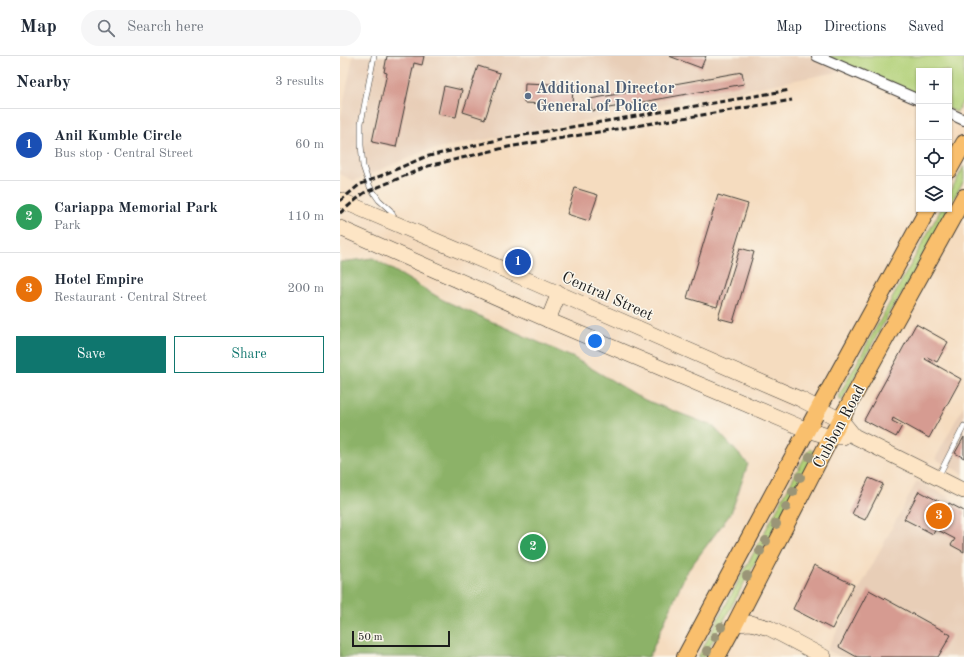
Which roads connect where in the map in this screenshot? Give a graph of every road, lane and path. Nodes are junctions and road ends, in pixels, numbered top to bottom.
1 (374, 56) edge
2 (817, 56) edge
3 (916, 99) edge
4 (952, 114) edge
5 (964, 120) edge
6 (964, 143) edge
7 (952, 165) edge
8 (964, 197) edge
9 (340, 200) edge
10 (926, 212) edge
11 (394, 223) junction
12 (340, 228) edge
13 (559, 293) junction
14 (548, 320) junction
15 (819, 408) junction
16 (841, 420) junction
17 (964, 426) edge
18 (807, 430) junction
19 (854, 436) junction
20 (831, 437) junction
21 (938, 478) junction
22 (964, 491) edge
23 (735, 624) junction
24 (685, 657) edge
25 (717, 657) edge
26 (824, 657) edge

1 - 11 lane
2 - 3 street
4 - 5 street
6 - 7 main road
8 - 16 main road, Cubbon Road
9 - 11 main road, Central Street
10 - 15 main road, Cubbon Road
11 - 13 main road, Central Street
12 - 14 main road, Central Street
13 - 14 main road
13 - 15 main road, Central Street
14 - 18 main road, Central Street
15 - 16 main road, Central Street
15 - 18 main road, Cubbon Road
16 - 19 main road, Central Street
16 - 20 main road, Cubbon Road
17 - 21 lane
18 - 20 main road, Central Street
18 - 24 main road, Cubbon Road
19 - 20 main road, Central Street
19 - 21 main road, Central Street
20 - 23 main road, Cubbon Road
21 - 22 main road, Central Street
23 - 25 main road, Cubbon Road
23 - 26 main road

